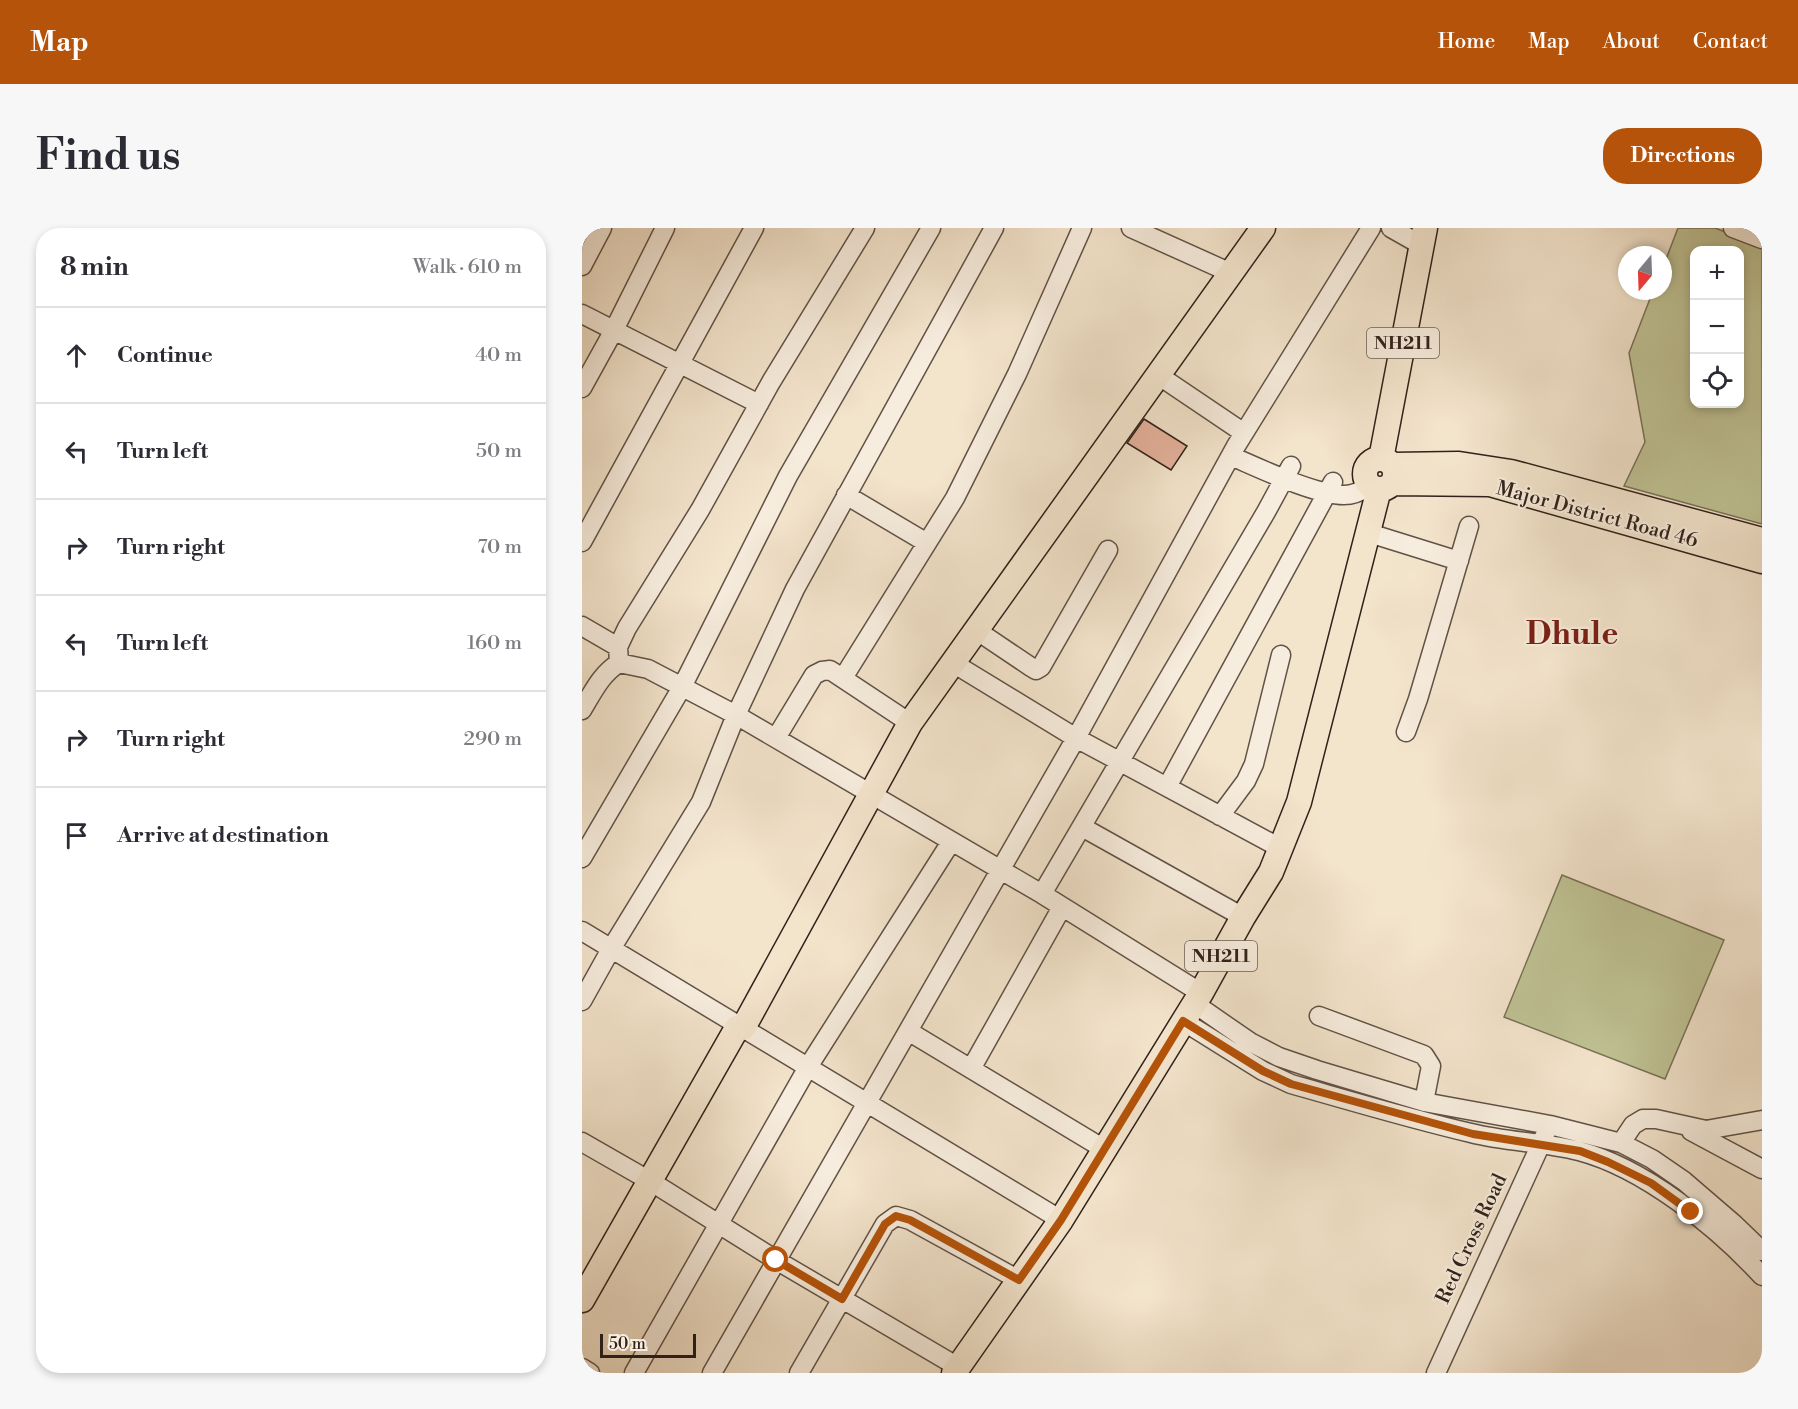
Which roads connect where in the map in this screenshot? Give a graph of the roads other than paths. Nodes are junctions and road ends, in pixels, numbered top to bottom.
1 (602, 228) edge
2 (665, 228) edge
3 (754, 228) edge
4 (865, 228) edge
5 (931, 228) edge
6 (994, 228) edge
7 (1082, 228) edge
8 (1131, 228) edge
9 (1263, 228) edge
10 (1371, 228) edge
11 (1391, 228) edge
12 (1733, 228) edge
13 (1423, 237) edge
14 (1762, 239) edge
15 (582, 266) edge
16 (1231, 273) junction
17 (582, 314) edge
18 (614, 330) junction
19 (680, 364) junction
20 (1158, 375) junction
21 (582, 388) edge
22 (759, 404) junction
23 (1237, 445) junction
24 (1288, 472) junction
25 (1380, 477) junction
26 (1330, 488) junction
27 (846, 495) junction
28 (1469, 526) dead end
29 (1369, 533) junction
30 (1762, 540) edge
31 (582, 542) edge
32 (927, 543) junction
33 (1108, 550) dead end
34 (1459, 561) junction
35 (1762, 561) edge
36 (582, 626) edge
37 (976, 630) junction
38 (1281, 654) dead end
39 (619, 655) junction
40 (953, 663) junction
41 (843, 678) junction
42 (682, 687) junction
43 (582, 710) edge
44 (736, 715) junction
45 (910, 723) junction
46 (1406, 732) dead end
47 (776, 738) junction
48 (1076, 738) junction
49 (1120, 762) junction
50 (1167, 788) junction
51 (871, 794) junction
52 (1220, 816) junction
53 (1082, 827) junction
54 (951, 842) junction
55 (1282, 849) junction
56 (582, 858) edge
57 (1000, 870) junction
58 (1042, 894) junction
59 (1062, 907) junction
60 (1243, 917) junction
61 (582, 931) edge
62 (611, 949) junction
63 (582, 1001) edge
64 (1193, 1006) junction
65 (1319, 1016) dead end
66 (743, 1028) junction
67 (908, 1031) junction
68 (808, 1067) junction
69 (971, 1069) junction
70 (1424, 1102) junction
71 (867, 1103) junction
72 (1762, 1120) edge
73 (1550, 1125) junction
74 (1679, 1125) junction
75 (1621, 1143) junction
76 (1541, 1144) junction
77 (584, 1148) edge
78 (1104, 1149) junction
79 (1762, 1168) edge
80 (650, 1181) junction
81 (1061, 1220) junction
82 (718, 1224) junction
83 (1762, 1251) edge
84 (776, 1260) junction
85 (1762, 1276) edge
86 (1019, 1280) junction
87 (842, 1299) junction
88 (582, 1300) edge
89 (582, 1368) edge
90 (956, 1370) edge
91 (590, 1373) edge
92 (634, 1373) edge
93 (712, 1373) edge
94 (798, 1373) edge
95 (1436, 1373) edge

1 - 15 street
2 - 18 street
3 - 19 street
4 - 22 street
5 - 42 street
6 - 27 street
7 - 32 street
8 - 16 street
9 - 16 main road
10 - 23 street
11 - 13 street
12 - 14 street
13 - 25 main road, NH211
16 - 20 main road
17 - 18 street
18 - 19 street
18 - 21 street
19 - 22 street
19 - 31 street
20 - 23 street
20 - 37 main road
22 - 39 street
23 - 24 street
23 - 48 street
24 - 26 street
24 - 49 street
25 - 26 street
25 - 29 main road, NH211
25 - 30 main road, Major District Road 46
25 - 35 main road, Major District Road 46
26 - 50 street
27 - 32 street
27 - 44 street
28 - 34 street
29 - 34 street
29 - 55 main road, NH211
32 - 41 street
33 - 37 street
34 - 46 street
36 - 39 street
37 - 40 main road
38 - 52 street
39 - 42 street
39 - 43 street
40 - 45 main road
40 - 48 street
41 - 45 street
41 - 47 street
42 - 44 street
42 - 56 street
44 - 47 street
44 - 62 street
45 - 51 main road
47 - 51 street
48 - 49 street
48 - 57 street
49 - 50 street
49 - 53 street
50 - 52 street
51 - 54 street
51 - 66 main road
52 - 55 street
53 - 58 street
53 - 60 street
54 - 57 street
54 - 68 street
55 - 60 main road, NH211
57 - 58 street
57 - 67 street
58 - 59 street
59 - 64 street
59 - 69 street
60 - 64 main road, NH211
61 - 62 street
62 - 63 street
62 - 66 street
64 - 70 street
64 - 76 street
64 - 78 main road, NH211
65 - 70 street
66 - 68 street
66 - 80 main road
67 - 69 street
67 - 71 street
68 - 71 street
68 - 82 street
69 - 78 street
70 - 73 street
71 - 81 street
71 - 84 street
72 - 74 street
73 - 75 street
73 - 76 street, Red Cross Road
74 - 75 street
74 - 79 street
75 - 83 street
76 - 85 street
76 - 95 street, Red Cross Road
77 - 80 street
78 - 81 main road, NH211
80 - 82 street
80 - 88 main road
81 - 86 main road, NH211
82 - 84 street
82 - 92 street
84 - 87 street
84 - 93 street
86 - 87 street
86 - 90 main road, NH211
87 - 90 street
87 - 94 street
89 - 91 street

